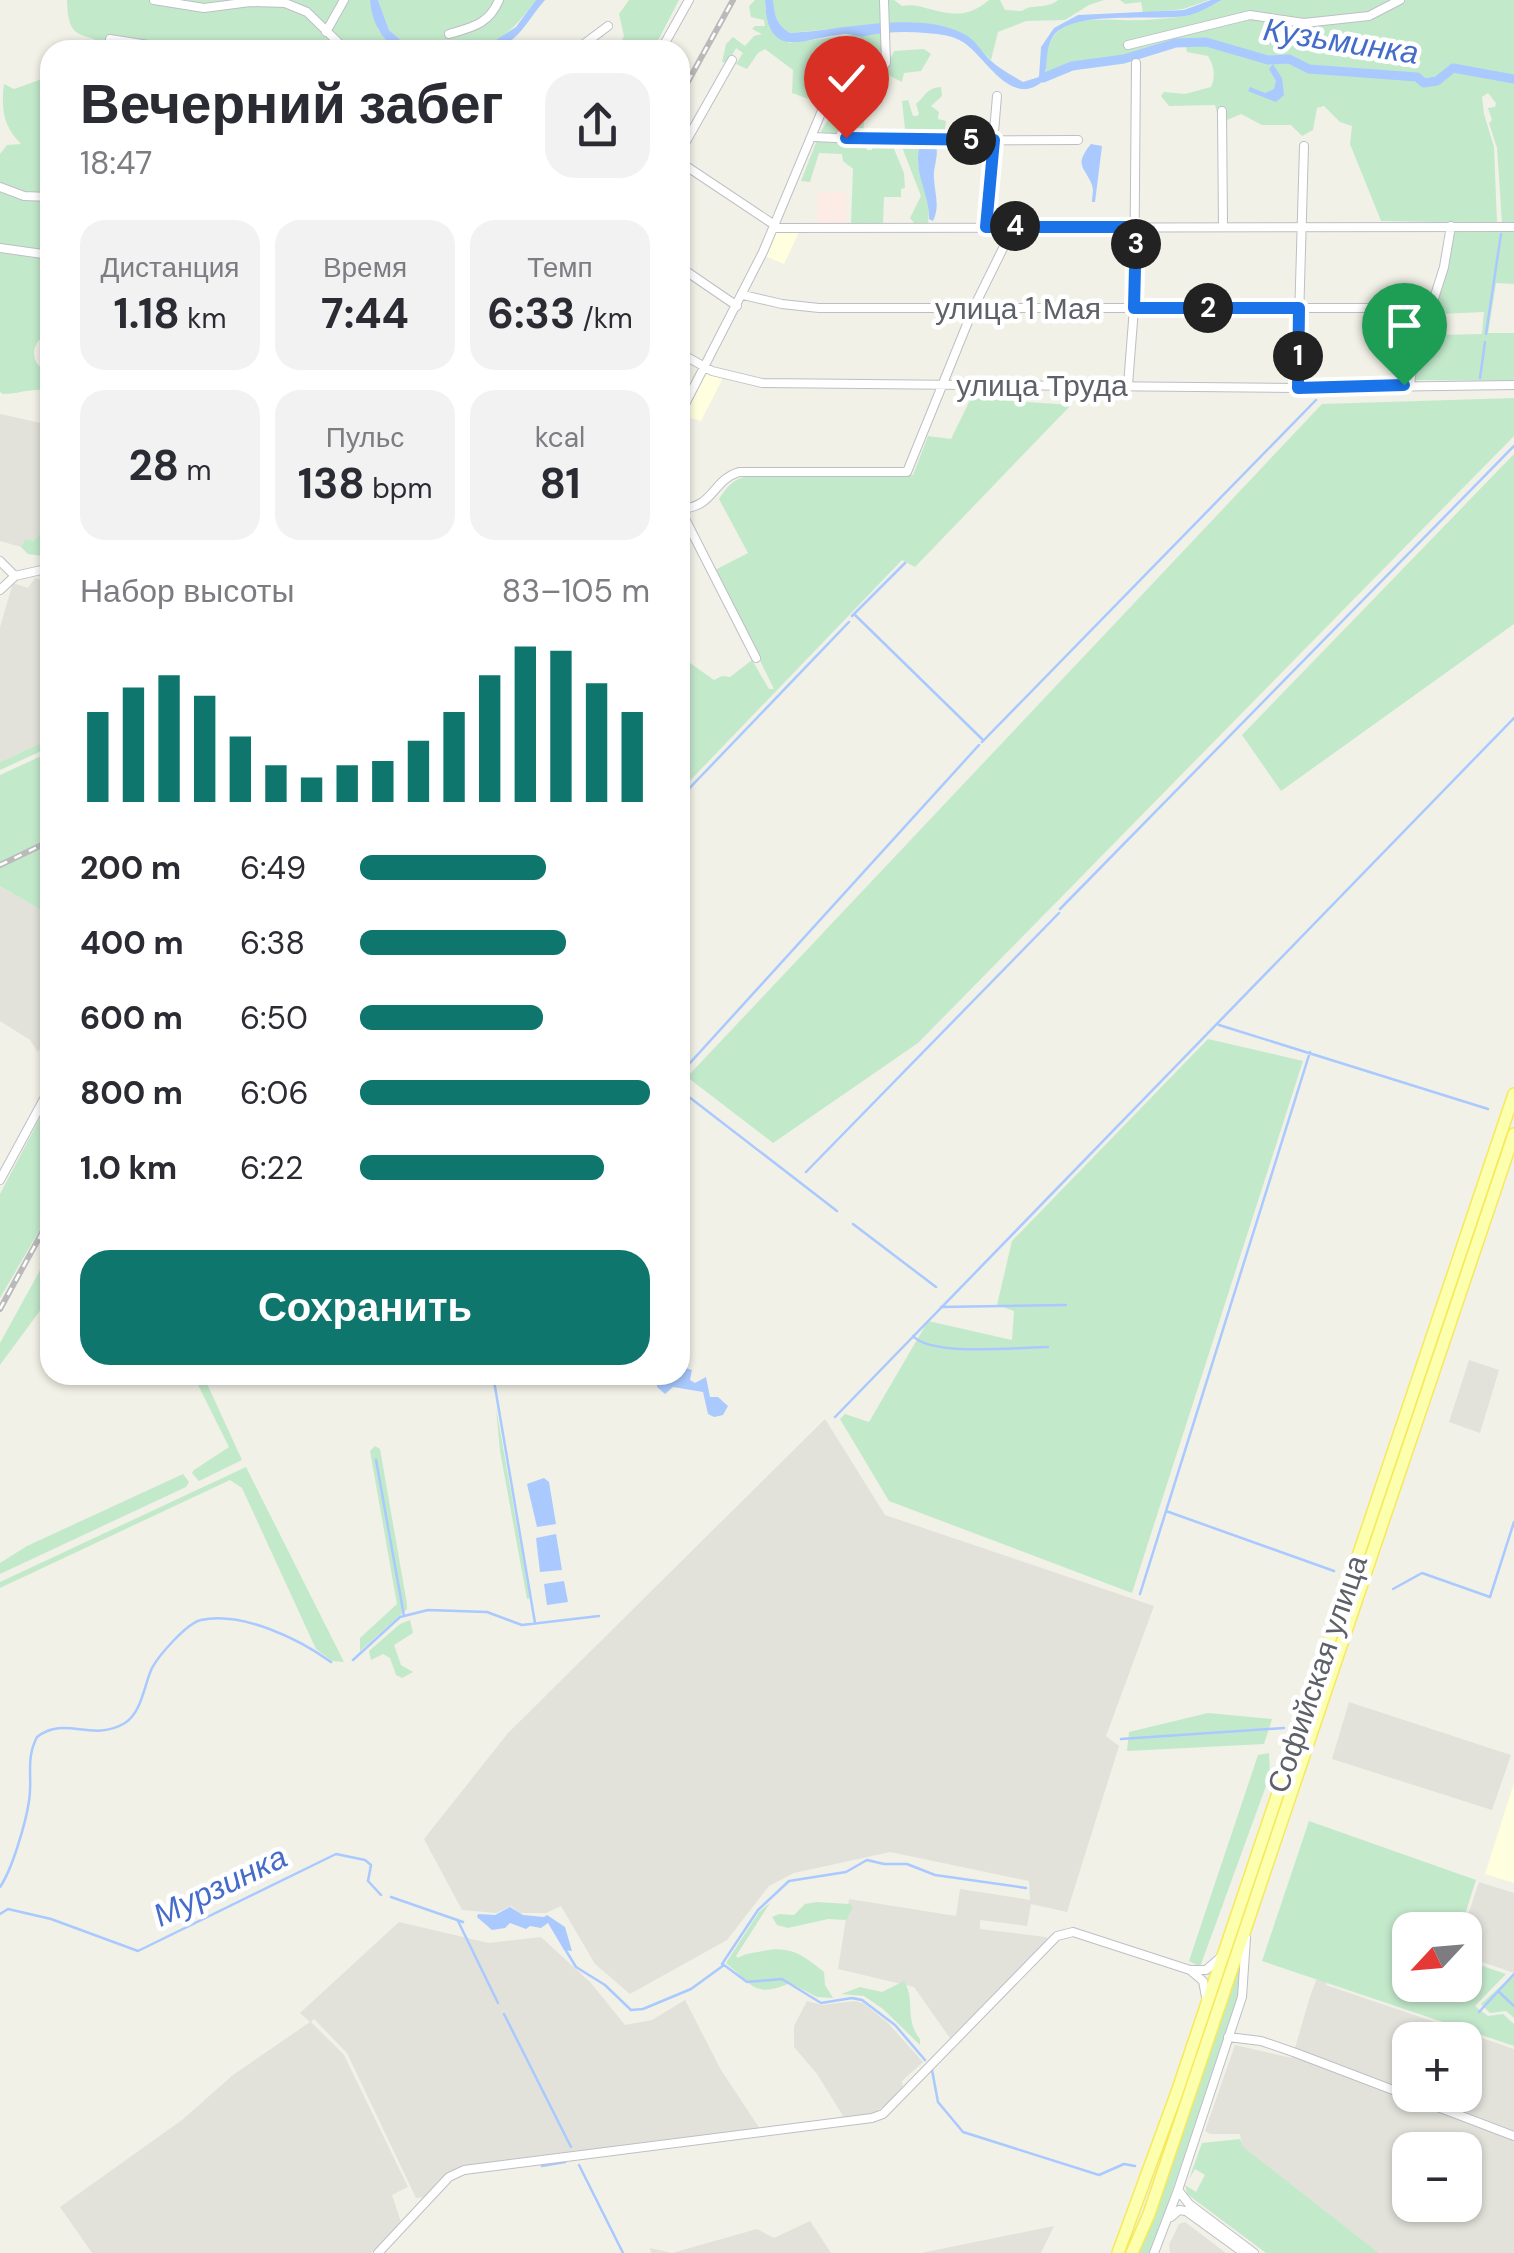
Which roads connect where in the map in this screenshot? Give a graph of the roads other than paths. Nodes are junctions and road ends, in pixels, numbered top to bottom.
1 (154, 0) edge
2 (344, 0) edge
3 (499, 0) edge
4 (689, 0) edge
5 (884, 0) edge
6 (1400, 0) edge
7 (608, 26) dead end
8 (326, 32) junction
9 (449, 34) dead end
10 (110, 39) dead end
11 (116, 40) edge
12 (335, 40) edge
13 (589, 40) edge
14 (667, 40) edge
15 (1128, 46) dead end
16 (732, 60) dead end
17 (1136, 63) dead end
18 (997, 96) dead end
19 (1222, 112) dead end
20 (690, 134) edge
21 (814, 137) junction
22 (994, 140) junction
23 (1078, 140) dead end
24 (1304, 146) dead end
25 (690, 169) edge
26 (0, 186) edge
27 (40, 197) edge
28 (1014, 226) junction
29 (1222, 226) junction
30 (1301, 226) junction
31 (1451, 226) junction
32 (775, 227) junction
33 (986, 227) junction
34 (1136, 227) junction
35 (1514, 227) edge
36 (0, 248) edge
37 (40, 254) edge
38 (690, 274) edge
39 (743, 294) junction
40 (737, 306) junction
41 (974, 307) junction
42 (1134, 308) junction
43 (1299, 308) junction
44 (1414, 308) dead end
45 (690, 359) edge
46 (705, 368) junction
47 (1128, 385) junction
48 (1410, 385) junction
49 (1514, 385) edge
50 (943, 386) junction
51 (1298, 388) junction
52 (690, 396) edge
53 (690, 506) edge
54 (690, 528) edge
55 (0, 561) edge
56 (40, 570) edge
57 (15, 576) junction
58 (0, 590) edge
59 (756, 658) dead end
60 (1514, 1094) edge
61 (40, 1106) edge
62 (1514, 1134) edge
63 (0, 1180) edge
64 (1247, 1923) junction
65 (1221, 1957) junction
66 (1190, 1970) junction
67 (1207, 2002) junction
68 (1228, 2037) junction
69 (1514, 2136) edge
70 (1178, 2190) junction
71 (1168, 2220) junction
72 (378, 2253) edge
73 (1118, 2253) edge
74 (1132, 2253) edge
75 (1154, 2253) edge
76 (1244, 2253) edge
77 (1254, 2253) edge

1 - 8 street
2 - 8 street
3 - 9 street
4 - 14 street
5 - 21 street
6 - 15 street
7 - 13 street
8 - 12 street
10 - 11 street
16 - 20 street
17 - 34 street
18 - 22 street
19 - 29 street
21 - 22 street
21 - 32 street
22 - 23 street
22 - 33 street
24 - 30 street
25 - 32 street
26 - 27 street
28 - 33 street
28 - 34 street
28 - 41 street
29 - 30 street
29 - 34 street
30 - 31 street
30 - 43 street
31 - 35 street
31 - 48 street
32 - 33 street
32 - 39 street
34 - 42 street
36 - 37 street
38 - 40 street
39 - 40 street
39 - 41 street, улица 1 Мая
40 - 46 street
41 - 42 street, улица 1 Мая
41 - 50 street
42 - 43 street, улица 1 Мая
42 - 47 street
43 - 44 street, улица 1 Мая
43 - 51 street
45 - 46 street, улица Труда
46 - 50 street, улица Труда
46 - 52 street
47 - 50 street, улица Труда
47 - 51 street, улица Труда
48 - 49 street, улица Труда
48 - 51 street, улица Труда
50 - 53 street
54 - 59 street
55 - 57 street
56 - 57 street
57 - 58 street
60 - 65 main road, Софийская улица
61 - 63 street
62 - 64 main road, Софийская улица
64 - 68 street, Софийская улица
64 - 74 main road, Софийская улица
65 - 66 street
65 - 67 main road, Софийская улица
66 - 67 street
66 - 72 street
67 - 73 main road, Софийская улица
68 - 69 street
68 - 70 street, Софийская улица
70 - 71 street, Софийская улица
70 - 77 street
71 - 75 street, Софийская улица
71 - 76 street

